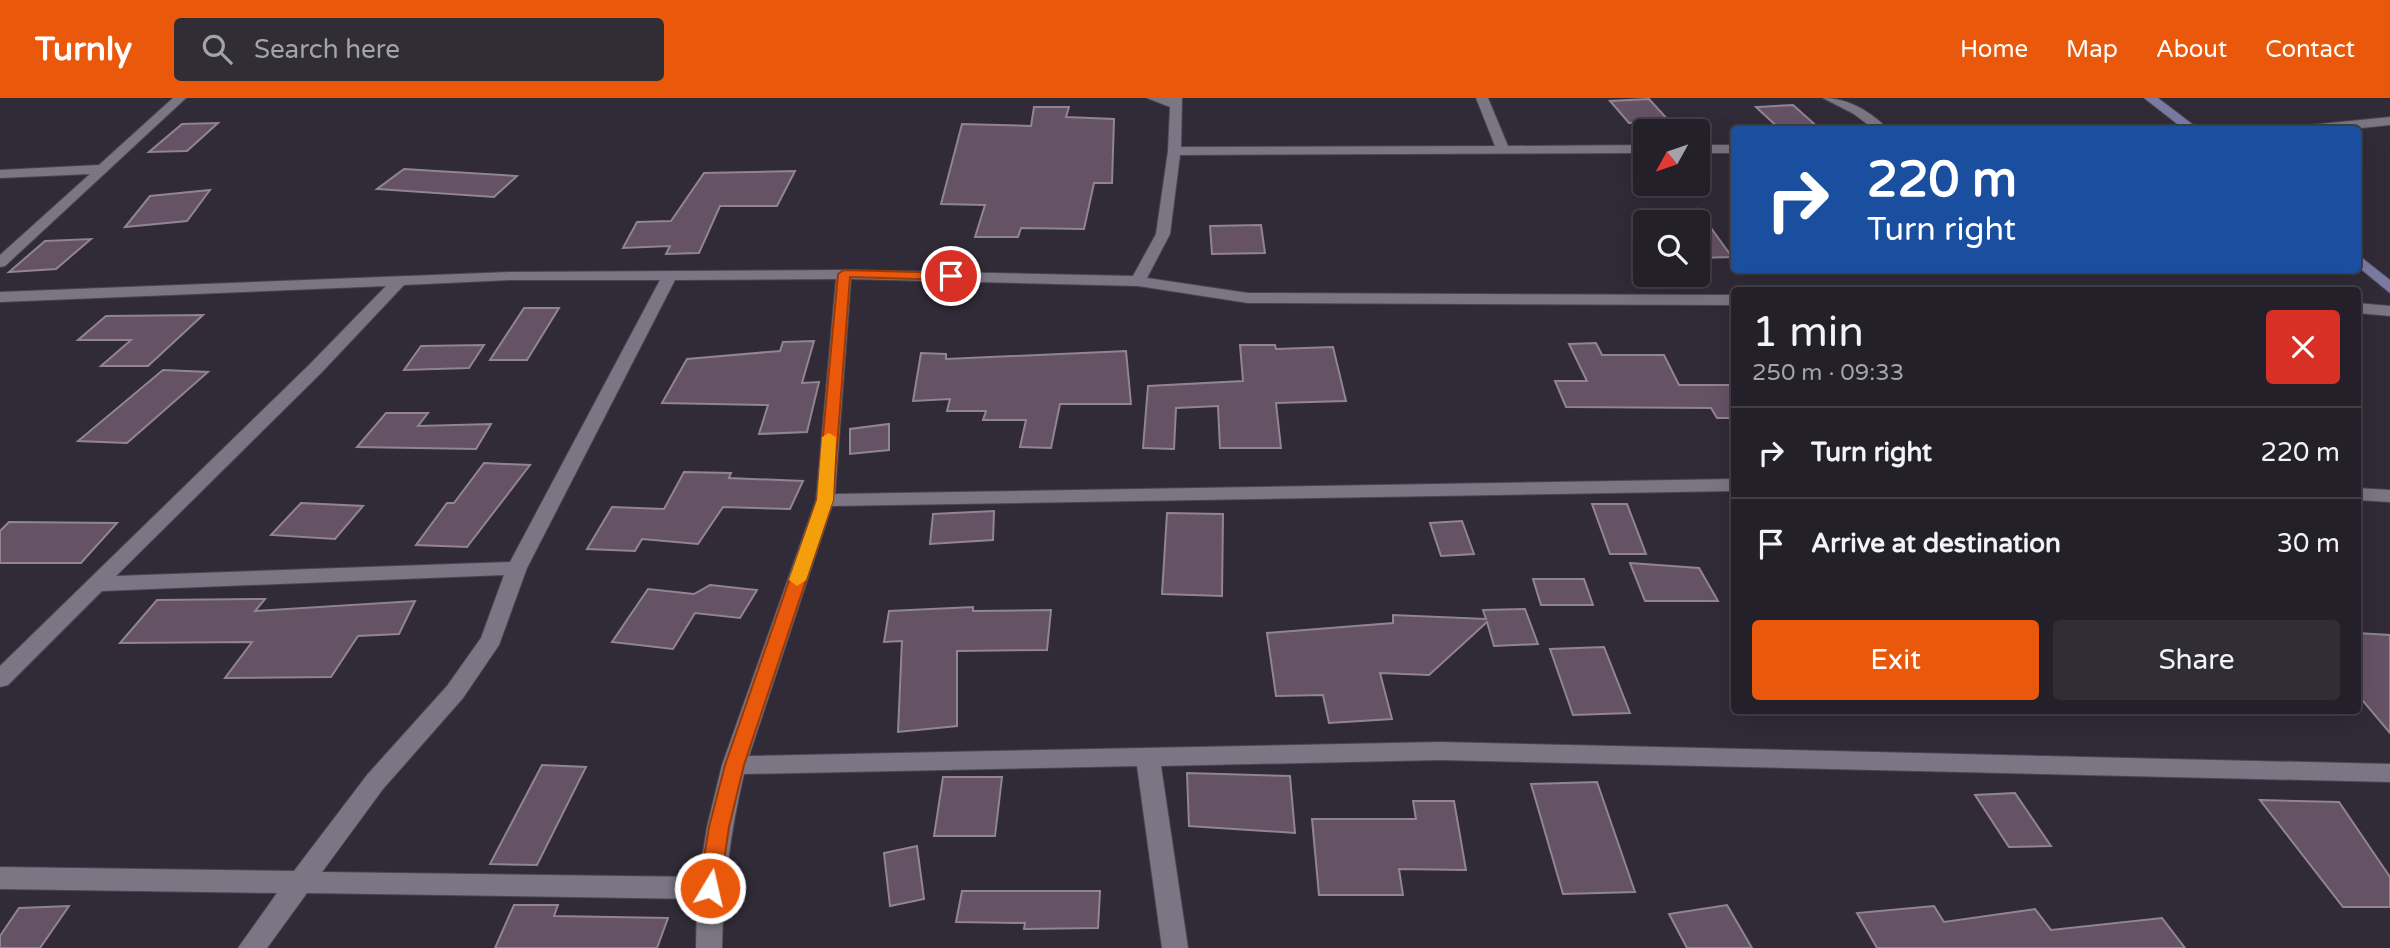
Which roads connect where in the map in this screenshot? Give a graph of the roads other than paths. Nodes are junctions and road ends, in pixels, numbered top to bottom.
1 (180, 98) edge
2 (1153, 98) edge
3 (1482, 98) edge
4 (1829, 98) edge
5 (2150, 98) edge
6 (1175, 102) edge
7 (2390, 121) edge
8 (1878, 126) edge
9 (2188, 126) edge
10 (2340, 126) edge
11 (1633, 149) edge
12 (1710, 149) edge
13 (1731, 149) edge
14 (1503, 150) junction
15 (1174, 152) junction
16 (105, 169) junction
17 (0, 174) edge
18 (2361, 262) edge
19 (0, 263) edge
20 (844, 274) junction
21 (669, 277) junction
22 (401, 279) junction
23 (1138, 281) junction
24 (2390, 288) edge
25 (0, 297) edge
26 (1731, 300) edge
27 (2361, 308) edge
28 (2390, 311) edge
29 (1731, 485) edge
30 (2361, 494) edge
31 (2390, 496) edge
32 (825, 500) junction
33 (517, 568) junction
34 (94, 583) junction
35 (0, 679) edge
36 (1148, 758) junction
37 (734, 765) junction
38 (2390, 773) edge
39 (0, 878) edge
40 (301, 884) junction
41 (710, 888) junction
42 (251, 948) edge
43 (709, 948) edge
44 (1175, 948) edge

1 - 16 street
2 - 6 street
3 - 14 street
4 - 8 street
5 - 9 main road
6 - 15 street
7 - 10 street
11 - 14 street
12 - 13 street
14 - 15 street
15 - 23 street
16 - 17 street
16 - 19 street
18 - 24 main road
20 - 21 street
20 - 23 street
20 - 32 street
21 - 22 street
21 - 33 street
22 - 25 street
22 - 34 street
23 - 26 street
27 - 28 street
29 - 32 street
30 - 31 street
32 - 37 street
33 - 34 street
33 - 40 street
34 - 35 street
36 - 37 street
36 - 38 street
36 - 44 street
37 - 41 street
39 - 40 street
40 - 41 street
40 - 42 street
41 - 43 street

